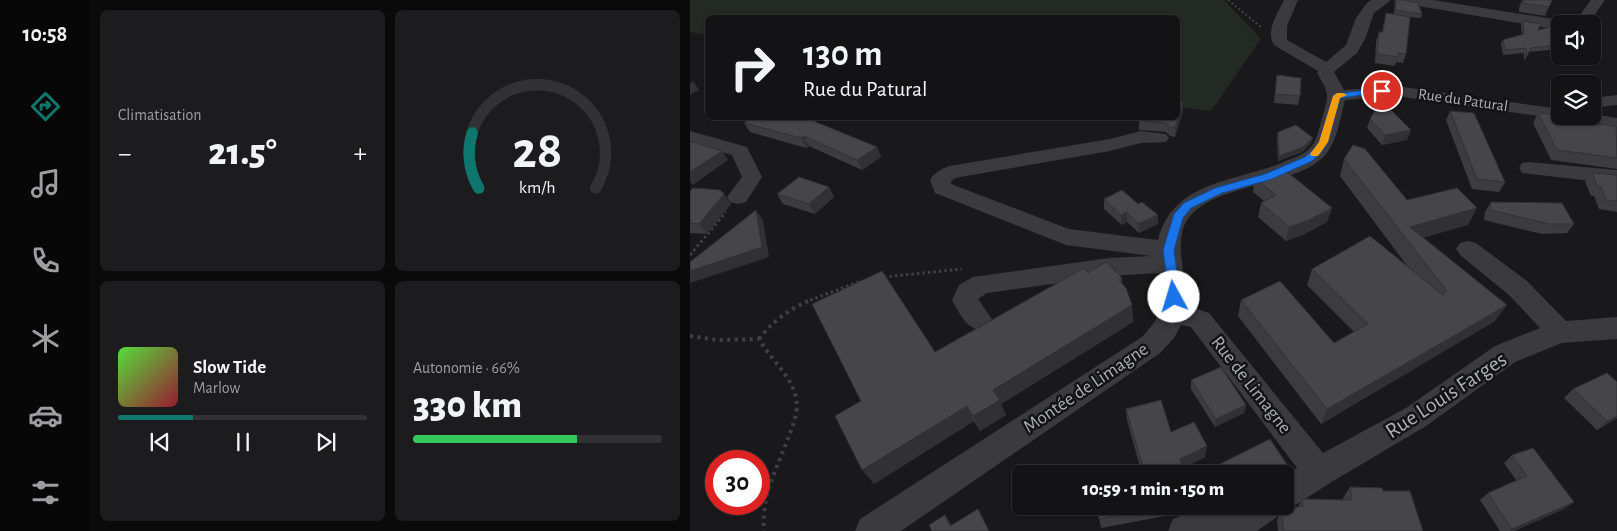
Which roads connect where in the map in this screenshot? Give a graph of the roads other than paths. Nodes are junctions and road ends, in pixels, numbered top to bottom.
1 (1291, 0) edge
2 (1384, 0) edge
3 (1407, 0) edge
4 (1598, 0) edge
5 (1587, 15) edge
6 (1551, 24) edge
7 (1327, 69) junction
8 (1337, 96) junction
9 (1617, 100) edge
10 (1601, 102) edge
11 (1551, 113) edge
12 (1601, 121) edge
13 (1617, 124) edge
14 (690, 136) edge
15 (1159, 138) dead end
16 (1529, 168) dead end
17 (1617, 177) edge
18 (738, 197) road end
19 (1468, 249) dead end
20 (1169, 257) junction
21 (1172, 313) junction
22 (980, 321) dead end
23 (1617, 328) edge
24 (1560, 332) junction
25 (1319, 472) junction
26 (1294, 488) edge
27 (1252, 515) edge
28 (872, 531) edge
29 (1185, 531) edge

1 - 7 street
2 - 7 street
3 - 6 street
4 - 5 street
7 - 8 street
8 - 11 street, Rue du Patural
8 - 20 street, Montée de Limagne
9 - 10 street
12 - 13 street
14 - 18 street
15 - 20 street
16 - 17 street
19 - 24 street
20 - 21 street, Montée de Limagne
20 - 22 street
21 - 25 street, Rue de Limagne
21 - 28 street, Montée de Limagne
23 - 24 street, Rue Louis Farges
24 - 25 street, Rue Louis Farges
25 - 26 street, Rue Louis Farges
27 - 29 street

